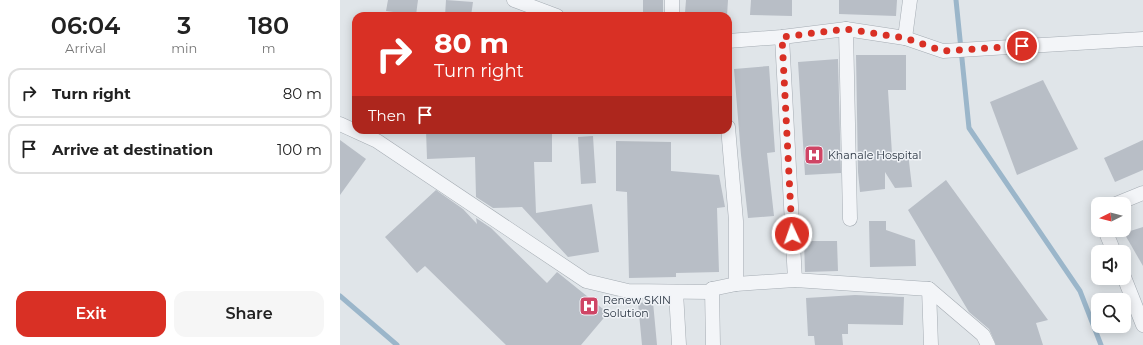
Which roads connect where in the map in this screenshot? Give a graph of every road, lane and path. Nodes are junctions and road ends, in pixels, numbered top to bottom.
1 (514, 0) edge
2 (672, 0) edge
3 (910, 0) edge
4 (546, 12) edge
5 (672, 12) edge
6 (846, 29) junction
7 (782, 37) junction
8 (905, 38) junction
9 (1143, 39) edge
10 (732, 41) edge
11 (340, 124) edge
12 (352, 130) edge
13 (362, 134) edge
14 (729, 134) edge
15 (1143, 193) edge
16 (1131, 198) edge
17 (850, 219) dead end
18 (795, 280) junction
19 (736, 284) junction
20 (1128, 285) edge
21 (712, 289) junction
22 (929, 289) junction
23 (676, 292) junction
24 (1139, 304) edge
25 (1143, 324) edge
26 (680, 345) edge
27 (713, 345) edge
28 (931, 345) edge
29 (988, 345) edge

1 - 4 street
2 - 5 street
3 - 8 street
6 - 7 street
6 - 8 street
6 - 17 street
7 - 10 street
7 - 18 street
8 - 9 street
11 - 12 street
13 - 23 street
14 - 19 street
15 - 16 street
18 - 19 street
18 - 22 street
19 - 21 street
20 - 24 street
21 - 23 street
21 - 27 street
22 - 28 street
22 - 29 street
23 - 26 street
24 - 25 street

